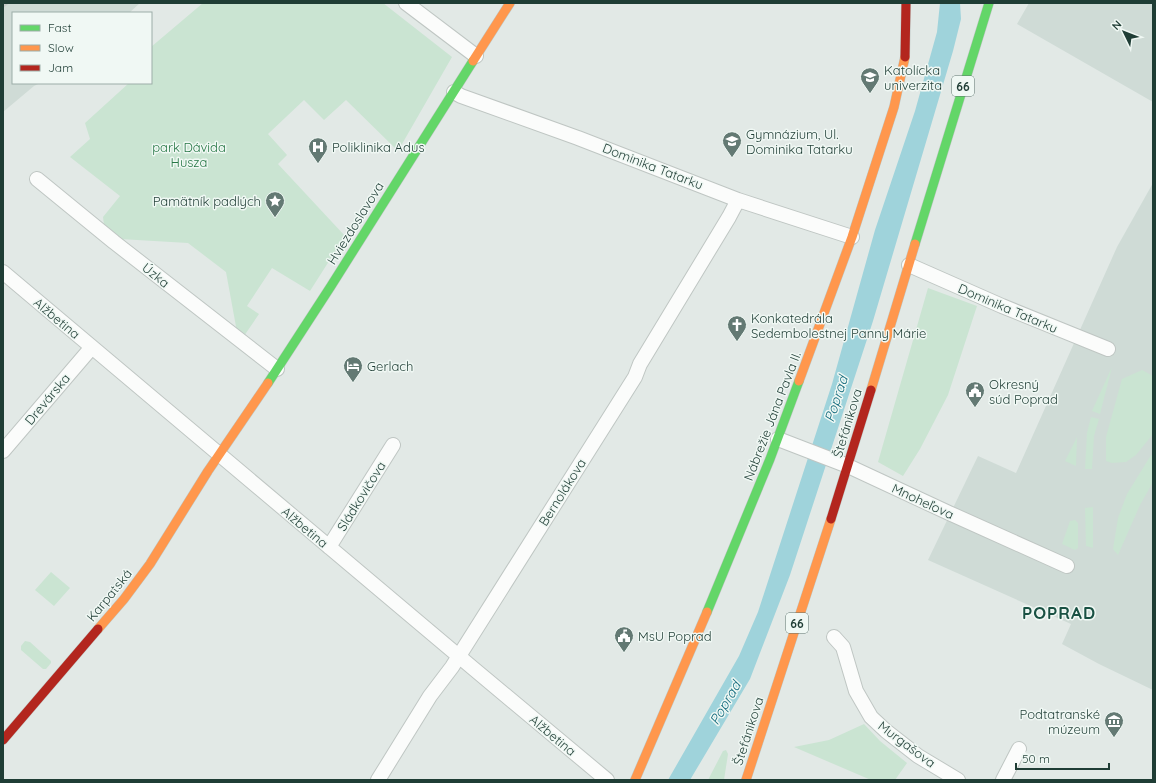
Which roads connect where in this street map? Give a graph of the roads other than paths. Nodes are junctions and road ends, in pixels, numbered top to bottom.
1 (406, 3) edge
2 (510, 3) edge
3 (906, 3) edge
4 (989, 3) edge
5 (476, 56) junction
6 (454, 92) junction
7 (37, 179) dead end
8 (738, 200) junction
9 (852, 237) junction
10 (909, 265) junction
11 (3, 272) edge
12 (92, 347) junction
13 (1108, 349) dead end
14 (277, 369) junction
15 (778, 439) junction
16 (393, 445) dead end
17 (3, 451) edge
18 (219, 455) junction
19 (848, 466) junction
20 (329, 547) junction
21 (1067, 566) dead end
22 (834, 637) dead end
23 (459, 656) junction
24 (3, 740) edge
25 (1019, 750) dead end
26 (378, 780) edge
27 (607, 780) edge
28 (635, 780) edge
29 (746, 780) edge
30 (958, 780) edge
31 (1003, 780) edge

1 - 5 street
2 - 5 street, Hviezdoslavova
3 - 9 street, Nábrežie Jána Pavla II.
4 - 10 street, Štefánikova / 66
5 - 6 street, Hviezdoslavova
6 - 8 street, Dominika Tatarku
6 - 14 street, Hviezdoslavova
7 - 14 street, Úzka
8 - 9 street, Dominika Tatarku
8 - 23 street, Bernolákova
9 - 15 street, Nábrežie Jána Pavla II.
10 - 13 street, Dominika Tatarku
10 - 19 street, Štefánikova / 66
11 - 12 street, Alžbetina
12 - 17 street, Drevárska
12 - 18 street, Alžbetina
14 - 18 street, Hviezdoslavova
15 - 19 street, Mnoheľova
15 - 28 street, Nábrežie Jána Pavla II.
16 - 20 street, Sládkovičova
18 - 20 street, Alžbetina
18 - 24 street, Karpatská
19 - 21 street, Mnoheľova
19 - 29 street, Štefánikova / 66
20 - 23 street, Alžbetina
22 - 30 street, Murgašova
23 - 26 street, Bernolákova
23 - 27 street, Alžbetina
25 - 31 street

